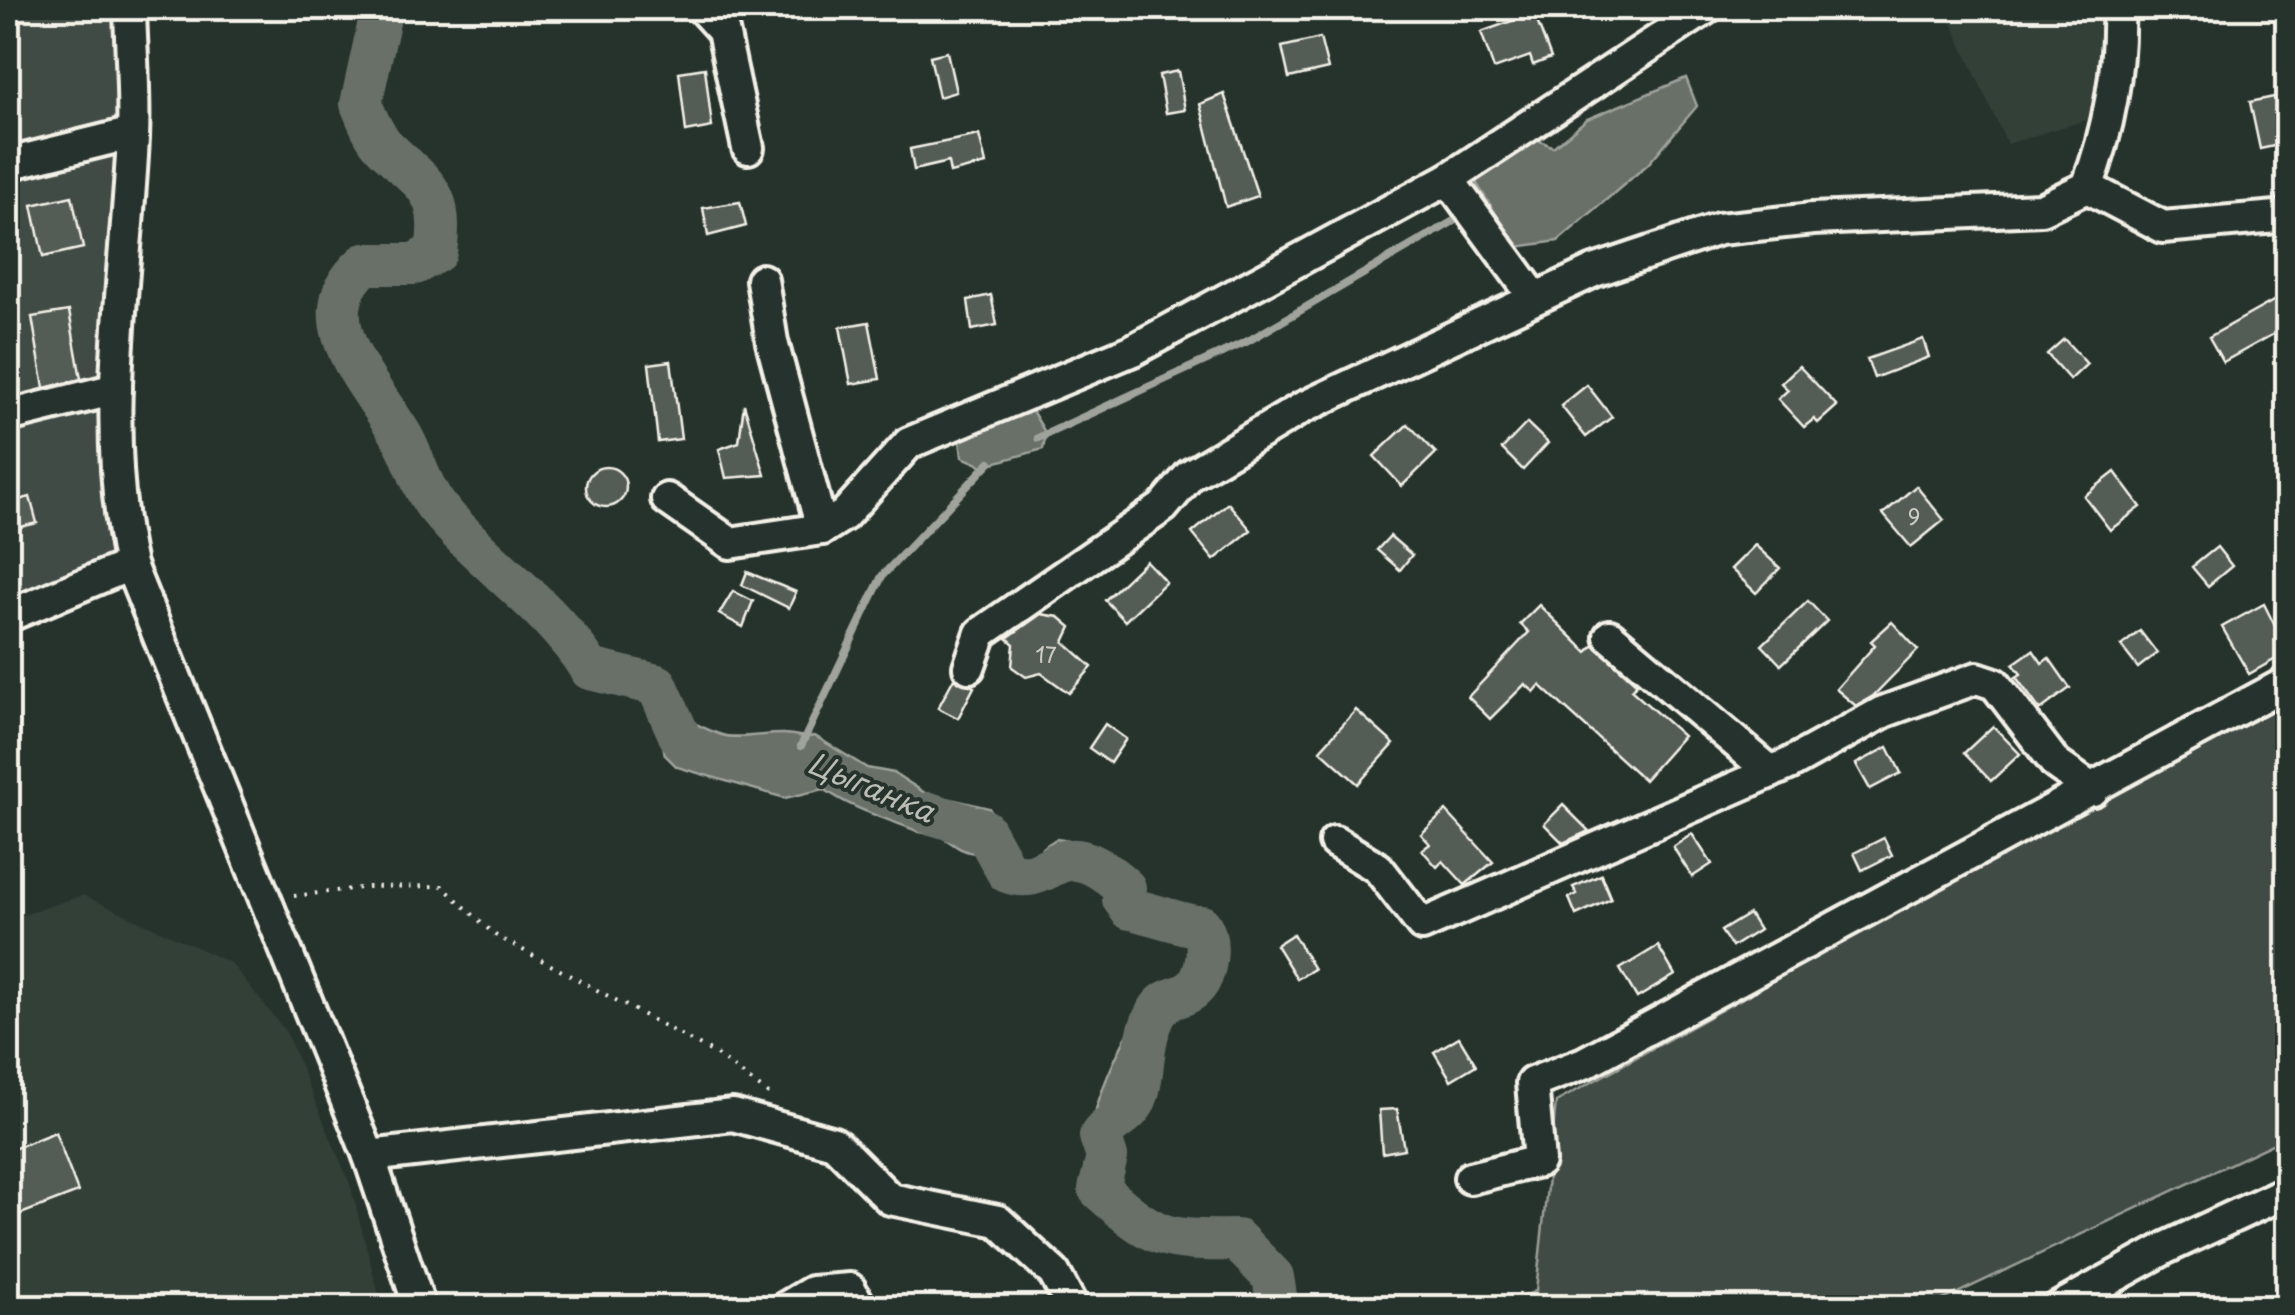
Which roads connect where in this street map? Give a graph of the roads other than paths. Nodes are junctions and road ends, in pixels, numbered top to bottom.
1 (130, 8) edge
2 (702, 8) edge
3 (2118, 8) edge
4 (1705, 9) edge
5 (133, 133) junction
6 (748, 148) dead end
7 (8, 164) edge
8 (1448, 179) junction
9 (2087, 187) junction
10 (2288, 216) edge
11 (762, 280) dead end
12 (1535, 298) junction
13 (116, 389) junction
14 (8, 416) edge
15 (666, 498) dead end
16 (822, 528) junction
17 (130, 565) junction
18 (8, 616) edge
19 (1610, 636) dead end
20 (969, 667) dead end
21 (2288, 682) edge
22 (1771, 772) junction
23 (2093, 790) junction
24 (1335, 842) dead end
25 (369, 1156) junction
26 (1470, 1178) dead end
27 (2288, 1191) edge
28 (420, 1308) edge
29 (785, 1308) edge
30 (862, 1308) edge
31 (1073, 1308) edge
32 (2058, 1308) edge

1 - 5 street
2 - 6 street
3 - 9 street
4 - 8 street
5 - 7 street
5 - 13 street
8 - 12 street
8 - 16 street
9 - 10 street
9 - 12 street
11 - 16 street
12 - 20 street
13 - 14 street
13 - 17 street
15 - 16 street
17 - 18 street
17 - 25 street
19 - 22 street
21 - 23 street
22 - 23 street
22 - 24 street
23 - 26 street
25 - 28 street
25 - 31 street
27 - 32 street
29 - 30 street

